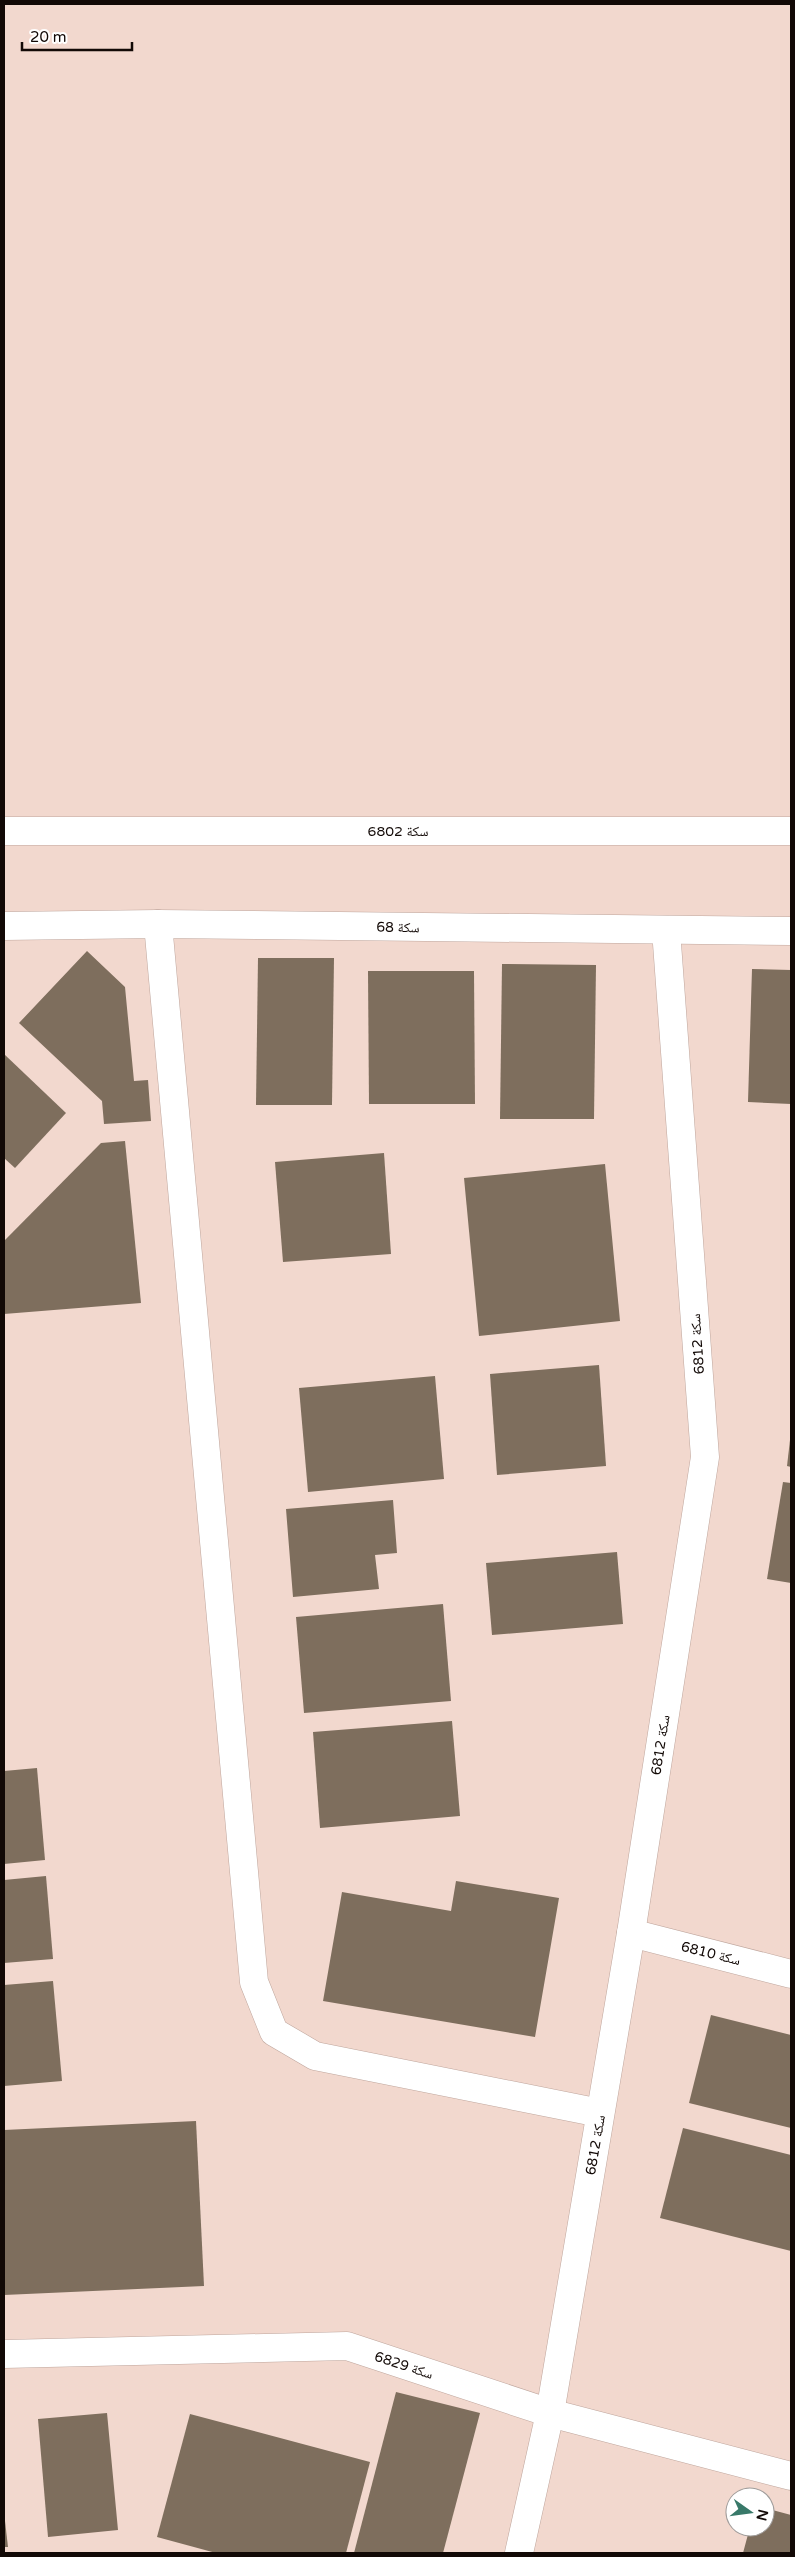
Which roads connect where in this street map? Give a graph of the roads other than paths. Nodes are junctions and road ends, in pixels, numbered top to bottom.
1 (4, 831) edge
2 (791, 831) edge
3 (158, 924) junction
4 (4, 926) edge
5 (666, 930) junction
6 (791, 931) edge
7 (631, 1933) junction
8 (791, 1974) edge
9 (600, 2113) junction
10 (4, 2354) edge
11 (550, 2414) junction
12 (791, 2476) edge
13 (519, 2553) edge

1 - 2 street, سكة 6802
3 - 4 street, 68 سكة
3 - 5 street, 68 سكة
3 - 9 street
5 - 6 street, 68 سكة
5 - 7 street, سكة 6812
7 - 8 street, سكة 6810
7 - 9 street, سكة 6812
9 - 11 street, سكة 6812
10 - 11 street, سكة 6829
11 - 12 street, سكة 6829
11 - 13 street, سكة 6812

